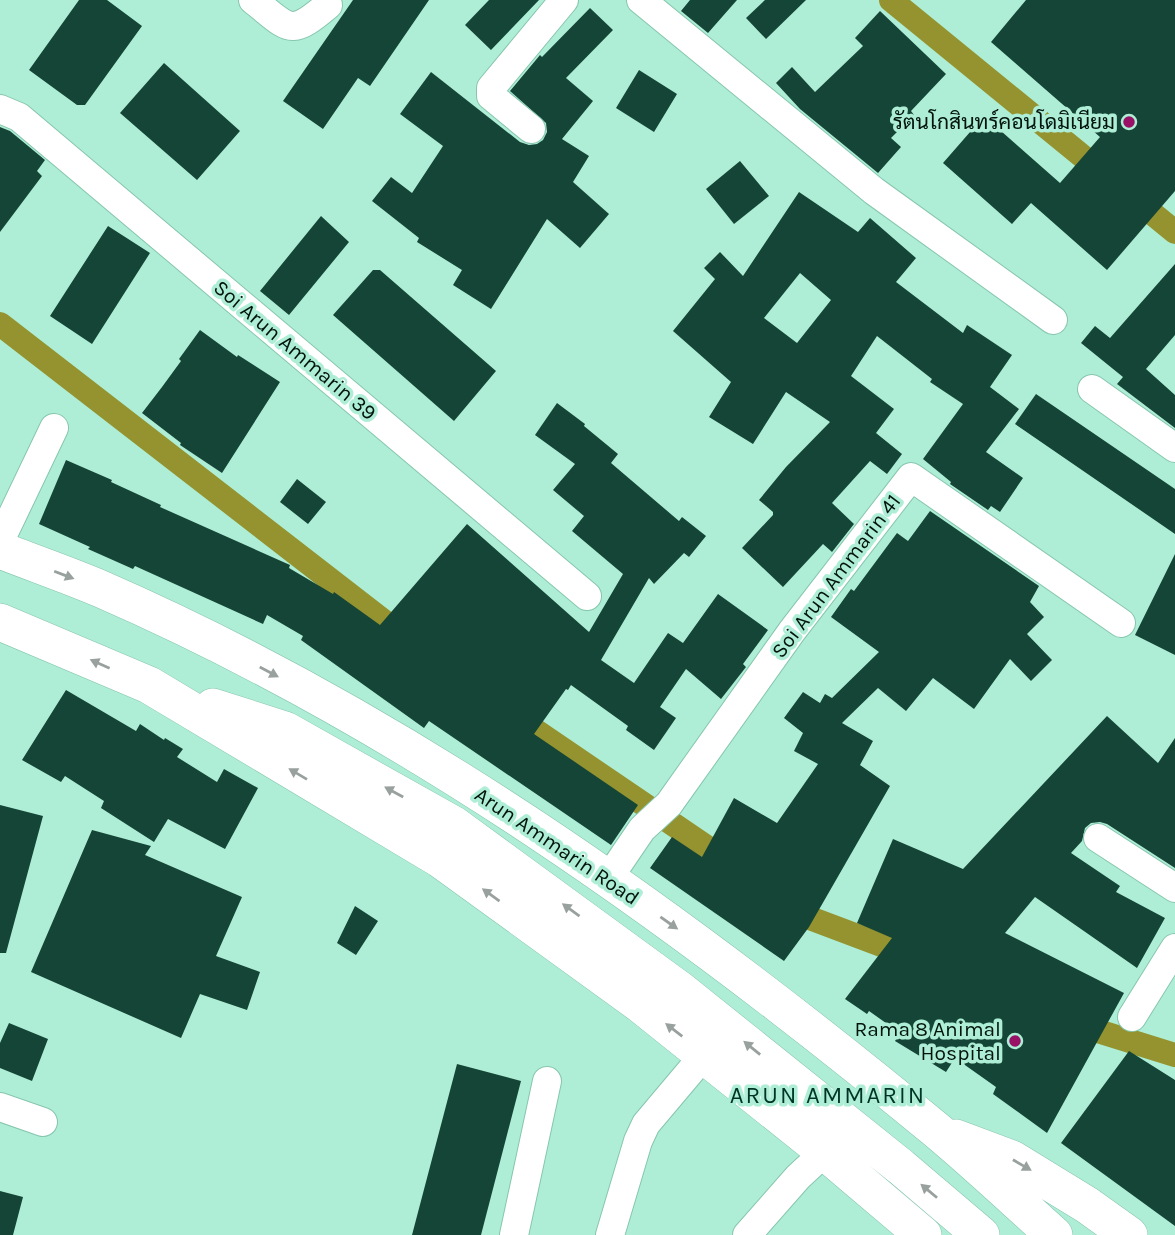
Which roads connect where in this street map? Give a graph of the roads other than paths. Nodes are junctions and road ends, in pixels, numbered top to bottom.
1 (253, 0) edge
2 (564, 0) edge
3 (641, 0) edge
4 (328, 5) dead end
5 (0, 109) edge
6 (531, 129) dead end
7 (1053, 320) dead end
8 (1092, 389) dead end
9 (54, 428) dead end
10 (1175, 448) edge
11 (0, 541) edge
12 (0, 550) edge
13 (587, 596) dead end
14 (0, 622) edge
15 (1121, 623) dead end
16 (149, 685) junction
17 (1098, 838) dead end
18 (608, 879) junction
19 (1175, 888) edge
20 (1175, 948) edge
21 (1132, 1017) dead end
22 (705, 1054) junction
23 (547, 1081) dead end
24 (0, 1107) edge
25 (43, 1122) dead end
26 (936, 1130) junction
27 (825, 1152) junction
28 (860, 1181) junction
29 (514, 1235) edge
30 (610, 1235) edge
31 (747, 1235) edge
32 (903, 1235) edge
33 (923, 1235) edge
34 (981, 1235) edge
35 (1054, 1235) edge
36 (1129, 1235) edge

1 - 4 street
2 - 6 street
3 - 7 street
5 - 13 street, Soi Arun Ammarin 39
8 - 10 street
9 - 11 street
12 -> 18 main road, Arun Ammarin Road
16 -> 14 main road
15 - 18 street, Soi Arun Ammarin 41
22 -> 16 main road
34 -> 16 main road
17 - 19 street
18 -> 26 main road, Arun Ammarin Road
20 - 21 street
22 - 27 main road
22 - 30 street
23 - 29 street
24 - 25 street
26 - 35 main road, Arun Ammarin Road
26 -> 36 main road
27 - 28 main road
27 - 31 street
28 - 32 main road
28 - 33 main road

